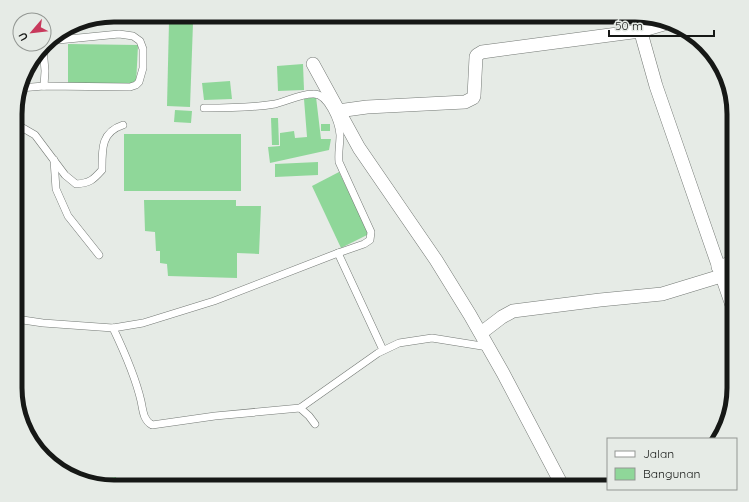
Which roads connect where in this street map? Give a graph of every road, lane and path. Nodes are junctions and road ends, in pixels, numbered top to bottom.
1 (638, 22) edge
2 (659, 25) edge
3 (640, 31) junction
4 (61, 39) edge
5 (44, 55) edge
6 (313, 64) dead end
7 (44, 86) junction
8 (26, 87) edge
9 (204, 108) dead end
10 (338, 111) junction
11 (123, 125) dead end
12 (22, 128) edge
13 (54, 160) junction
14 (338, 252) junction
15 (99, 255) dead end
16 (727, 267) edge
17 (720, 272) junction
18 (727, 292) edge
19 (22, 320) edge
20 (113, 328) junction
21 (481, 333) junction
22 (488, 347) junction
23 (383, 350) junction
24 (300, 408) junction
25 (315, 424) dead end
26 (559, 480) edge

1 - 3 street
2 - 3 street
3 - 10 street
3 - 17 street
4 - 7 lane
5 - 7 lane
6 - 10 street
7 - 8 lane
9 - 14 lane
10 - 21 street
11 - 13 lane
12 - 13 lane
13 - 15 lane
14 - 20 lane
14 - 23 lane
16 - 17 street
17 - 18 street
17 - 21 street
19 - 20 lane
20 - 24 lane
21 - 22 street
22 - 23 lane
22 - 26 street
23 - 24 lane
24 - 25 lane

